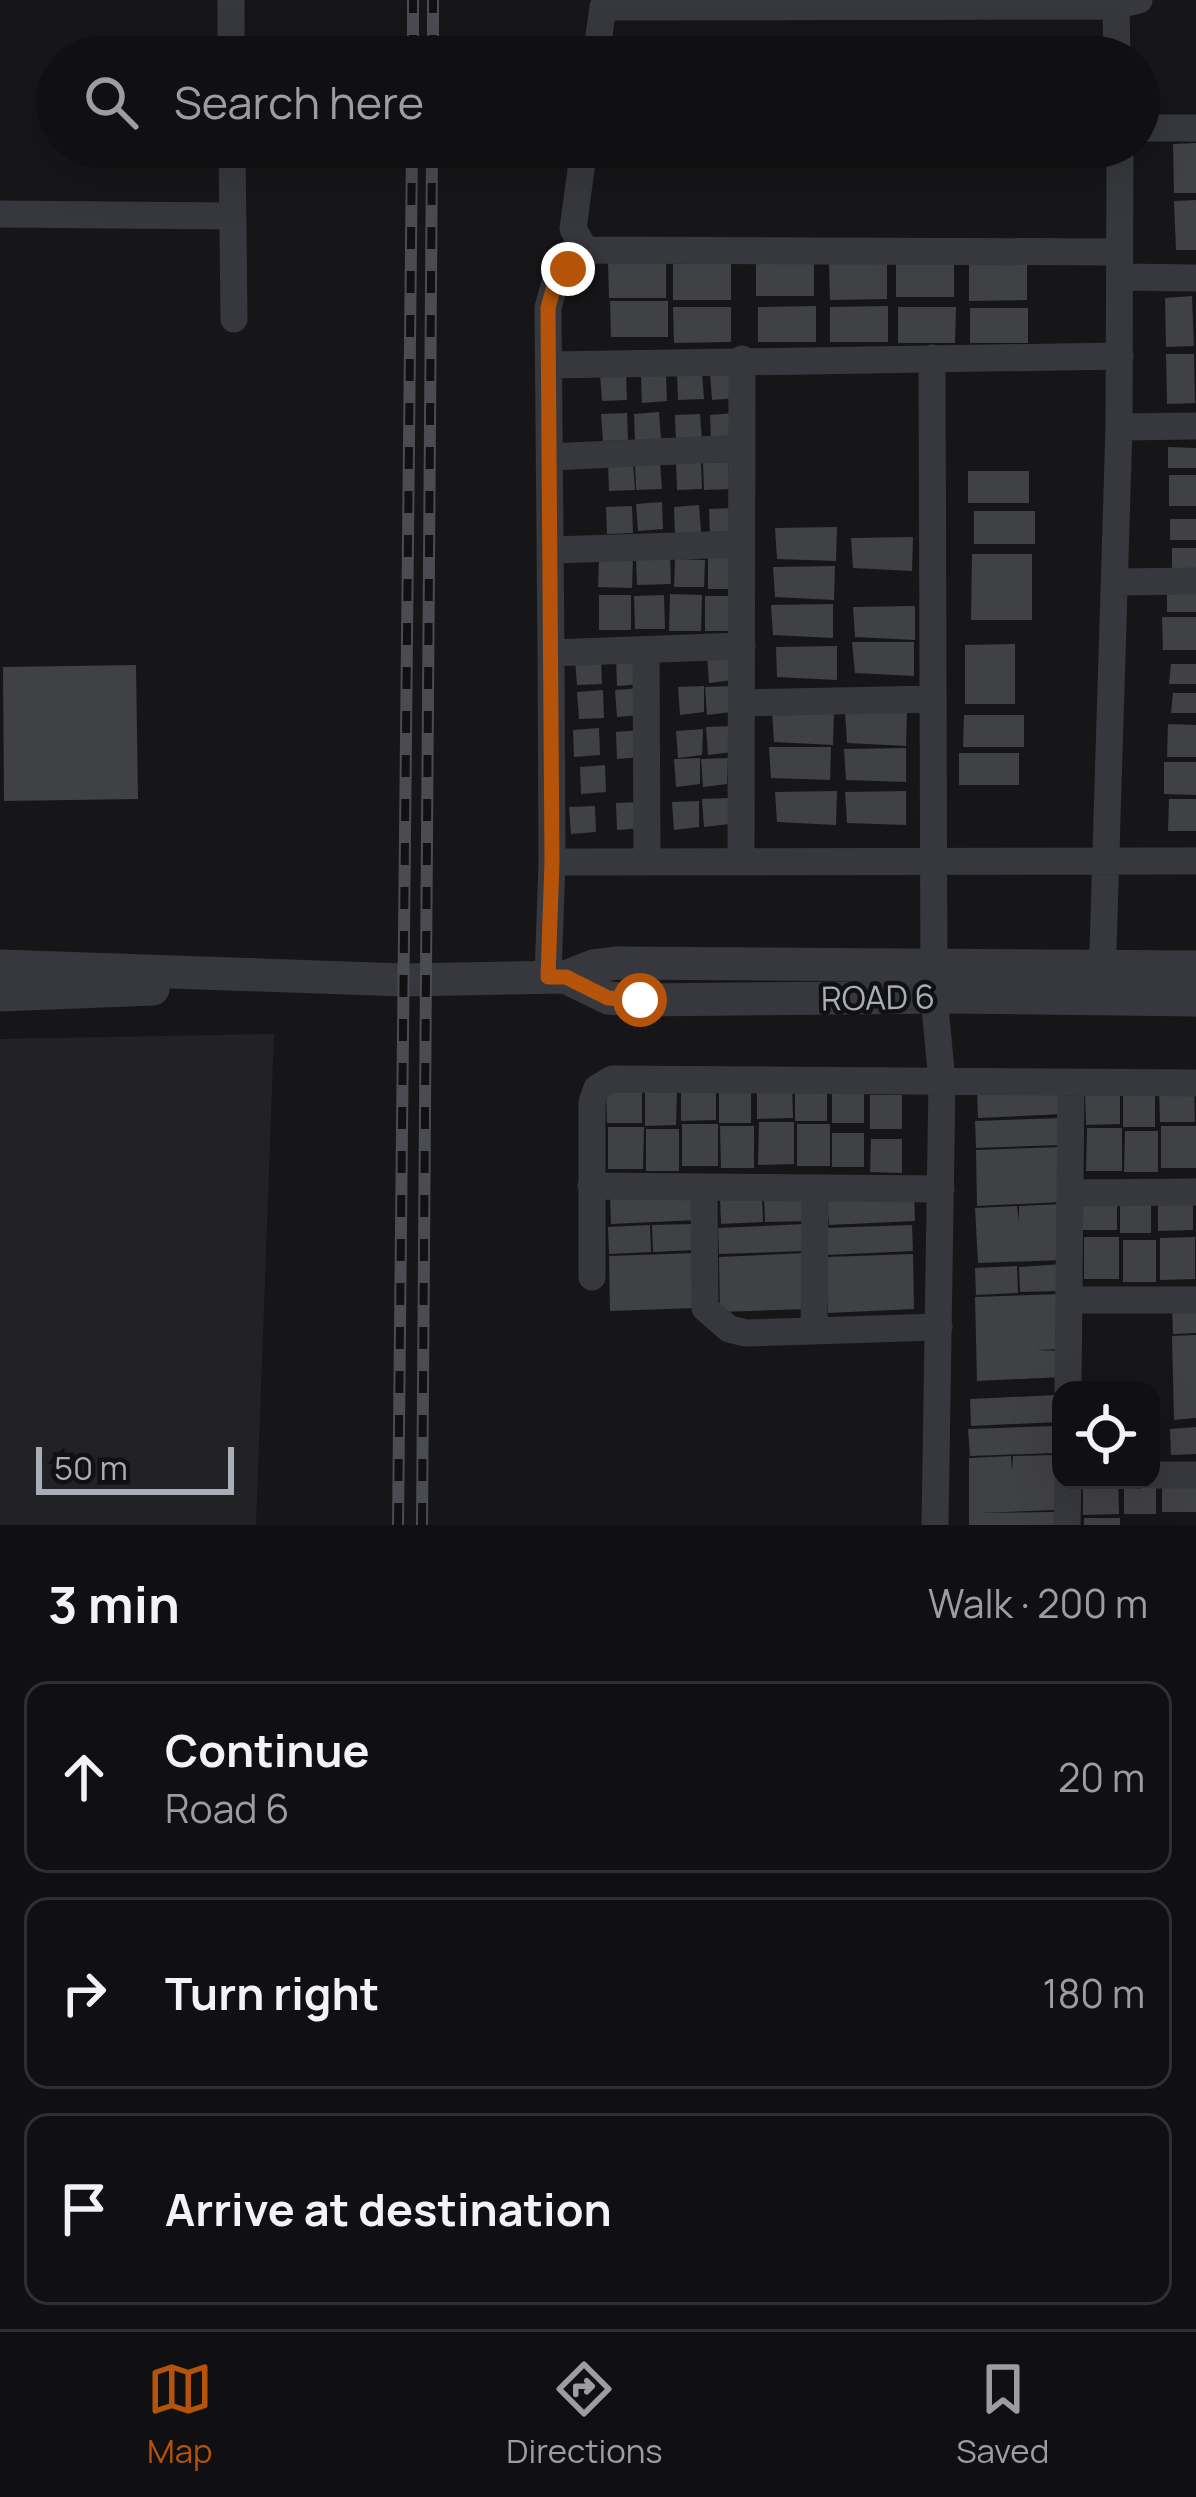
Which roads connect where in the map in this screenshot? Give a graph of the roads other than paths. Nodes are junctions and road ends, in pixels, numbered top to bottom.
1 (231, 0) edge
2 (1127, 3) edge
3 (231, 36) edge
4 (599, 36) edge
5 (1121, 36) edge
6 (1160, 128) edge
7 (1196, 128) edge
8 (232, 168) edge
9 (581, 168) edge
10 (1120, 168) edge
11 (0, 214) edge
12 (233, 216) junction
13 (585, 250) junction
14 (1118, 265) junction
15 (1196, 278) edge
16 (234, 319) dead end
17 (1120, 356) junction
18 (932, 358) junction
19 (742, 359) junction
20 (549, 365) junction
21 (1196, 426) edge
22 (1119, 427) junction
23 (740, 448) junction
24 (551, 457) junction
25 (741, 544) junction
26 (552, 550) junction
27 (1196, 581) edge
28 (1115, 582) junction
29 (742, 646) junction
30 (646, 650) junction
31 (551, 653) junction
32 (933, 699) junction
33 (742, 703) junction
34 (1107, 860) junction
35 (936, 861) junction
36 (552, 862) junction
37 (647, 862) junction
38 (742, 862) junction
39 (1196, 862) edge
40 (0, 966) edge
41 (1196, 967) edge
42 (557, 977) junction
43 (304, 979) junction
44 (934, 982) junction
45 (1102, 984) junction
46 (0, 995) edge
47 (1196, 1000) edge
48 (942, 1081) junction
49 (1070, 1082) junction
50 (1196, 1083) edge
51 (592, 1186) junction
52 (704, 1189) junction
53 (815, 1189) junction
54 (940, 1189) junction
55 (1196, 1192) edge
56 (1070, 1193) junction
57 (592, 1277) dead end
58 (1069, 1300) junction
59 (1196, 1300) edge
60 (939, 1327) junction
61 (814, 1331) junction
62 (1068, 1381) edge
63 (1160, 1475) edge
64 (1196, 1475) edge
65 (1068, 1489) edge
66 (935, 1525) edge
67 (1067, 1525) edge

1 - 3 street
2 - 4 street
2 - 5 street
6 - 7 street
8 - 12 street
9 - 13 street
10 - 14 street
11 - 12 street
12 - 16 street
13 - 14 street
13 - 20 street
14 - 15 street
14 - 17 street
17 - 18 street
17 - 22 street
18 - 19 street
18 - 32 street
19 - 20 street
19 - 23 street
20 - 24 street
21 - 22 street
22 - 28 street
23 - 24 street
23 - 25 street
24 - 26 street
25 - 26 street
25 - 29 street
26 - 31 street
27 - 28 street
28 - 34 street
29 - 30 street
29 - 33 street
30 - 31 street
30 - 37 street
31 - 36 street
32 - 33 street
32 - 35 street
33 - 38 street
34 - 35 street
34 - 39 street
34 - 45 street
35 - 38 street
35 - 44 street
36 - 37 street
36 - 42 street
37 - 38 street
40 - 43 street, ROAD 6
41 - 45 street, ROAD 6
42 - 43 street, ROAD 6
42 - 44 street, ROAD 6
43 - 46 street, ROAD 6
44 - 45 street, ROAD 6
44 - 48 street
45 - 47 street, ROAD 6
48 - 49 street
48 - 51 street
48 - 54 street
49 - 50 street
49 - 56 street
51 - 52 street
51 - 57 street
52 - 53 street
52 - 61 street
53 - 54 street
53 - 61 street
54 - 60 street
55 - 56 street
56 - 58 street
58 - 59 street
58 - 62 street
60 - 61 street
60 - 66 street
63 - 64 street
65 - 67 street

